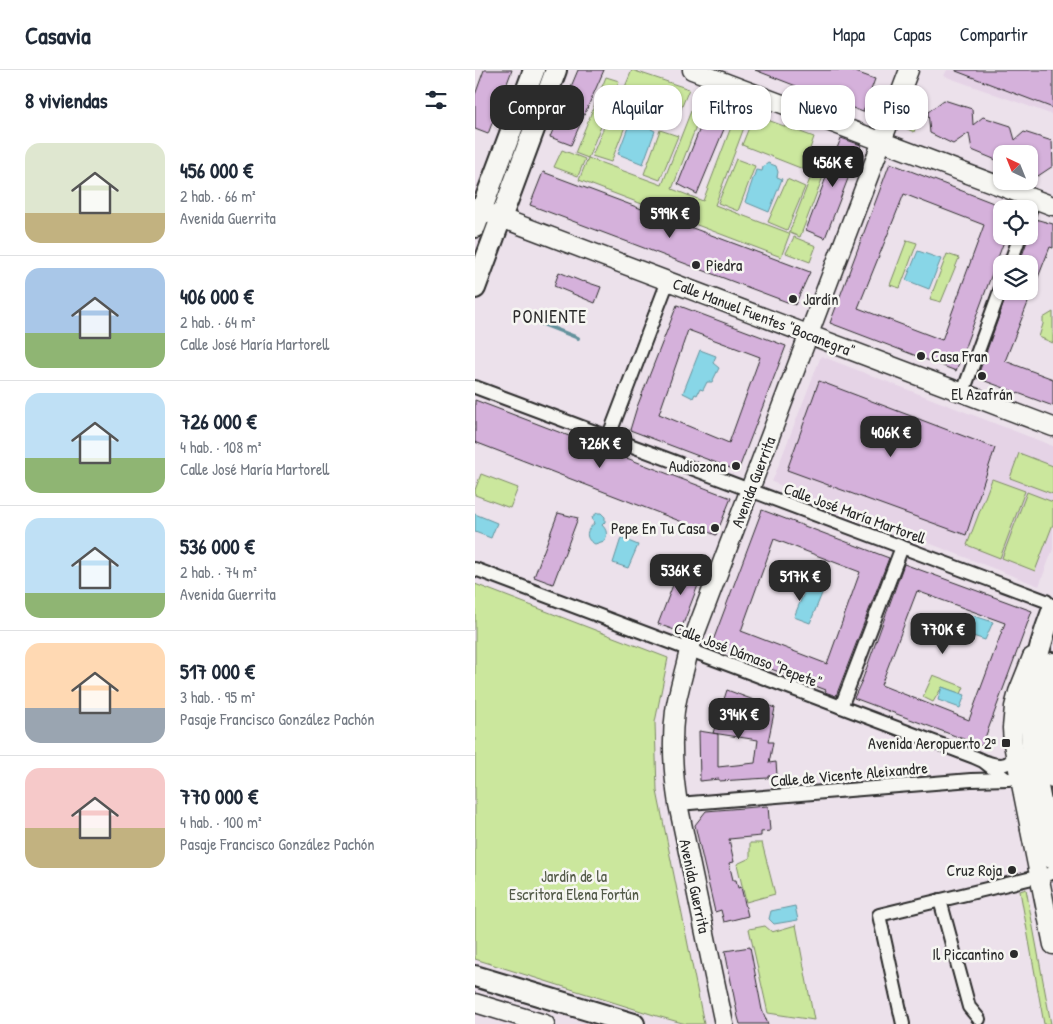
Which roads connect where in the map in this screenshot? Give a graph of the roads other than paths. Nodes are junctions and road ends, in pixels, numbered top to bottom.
1 (534, 70) edge
2 (556, 70) edge
3 (692, 70) edge
4 (909, 70) edge
5 (882, 143) junction
6 (1017, 200) edge
7 (1038, 206) edge
8 (1053, 206) edge
9 (477, 215) edge
10 (501, 218) junction
11 (668, 281) junction
12 (475, 288) edge
13 (997, 300) edge
14 (809, 334) junction
15 (475, 387) edge
16 (963, 392) junction
17 (1053, 426) edge
18 (608, 438) junction
19 (750, 491) junction
20 (902, 548) junction
21 (475, 569) edge
22 (1053, 608) edge
23 (1040, 644) junction
24 (689, 650) junction
25 (1053, 663) edge
26 (841, 707) junction
27 (1015, 754) junction
28 (983, 761) junction
29 (1053, 777) edge
30 (1013, 782) junction
31 (678, 804) junction
32 (1030, 829) junction
33 (1052, 851) edge
34 (1046, 874) edge
35 (940, 900) junction
36 (1053, 945) edge
37 (475, 976) edge
38 (475, 986) edge
39 (475, 1003) edge
40 (979, 1019) dead end
41 (545, 1024) edge
42 (595, 1024) edge
43 (634, 1024) edge
44 (724, 1024) edge
45 (903, 1024) edge

1 - 9 main road
2 - 10 main road
3 - 5 street
4 - 5 street, Avenida Guerrita
5 - 6 street
5 - 14 street, Avenida Guerrita
7 - 8 street
9 - 10 street, Calle Manuel Fuentes "Bocanegra"
10 - 11 street, Calle Manuel Fuentes "Bocanegra"
10 - 12 main road
11 - 14 street, Calle Manuel Fuentes "Bocanegra"
11 - 18 street
13 - 16 street
14 - 16 street, Calle Manuel Fuentes "Bocanegra"
14 - 19 street, Avenida Guerrita
15 - 18 street, Calle José María Martorell
16 - 17 street, Calle Manuel Fuentes "Bocanegra"
18 - 19 street, Calle José María Martorell
19 - 20 street, Calle José María Martorell
19 - 24 street, Avenida Guerrita
20 - 22 street, Calle José María Martorell
20 - 26 street
21 - 24 street, Calle José Dámaso "Pepete"
22 - 23 main road
23 - 27 street
23 - 33 main road
24 - 26 street, Calle José Dámaso "Pepete"
24 - 31 street, Avenida Guerrita
25 - 29 main road
26 - 28 street, Calle José Dámaso "Pepete"
27 - 28 street
27 - 30 street
28 - 30 street, Calle José Dámaso "Pepete"
30 - 31 street, Calle de Vicente Aleixandre
30 - 32 street
31 - 44 street, Avenida Guerrita
32 - 33 street
32 - 34 street
34 - 35 street
34 - 36 street
35 - 40 street
35 - 45 street
37 - 43 main road
38 - 42 main road
39 - 41 street

